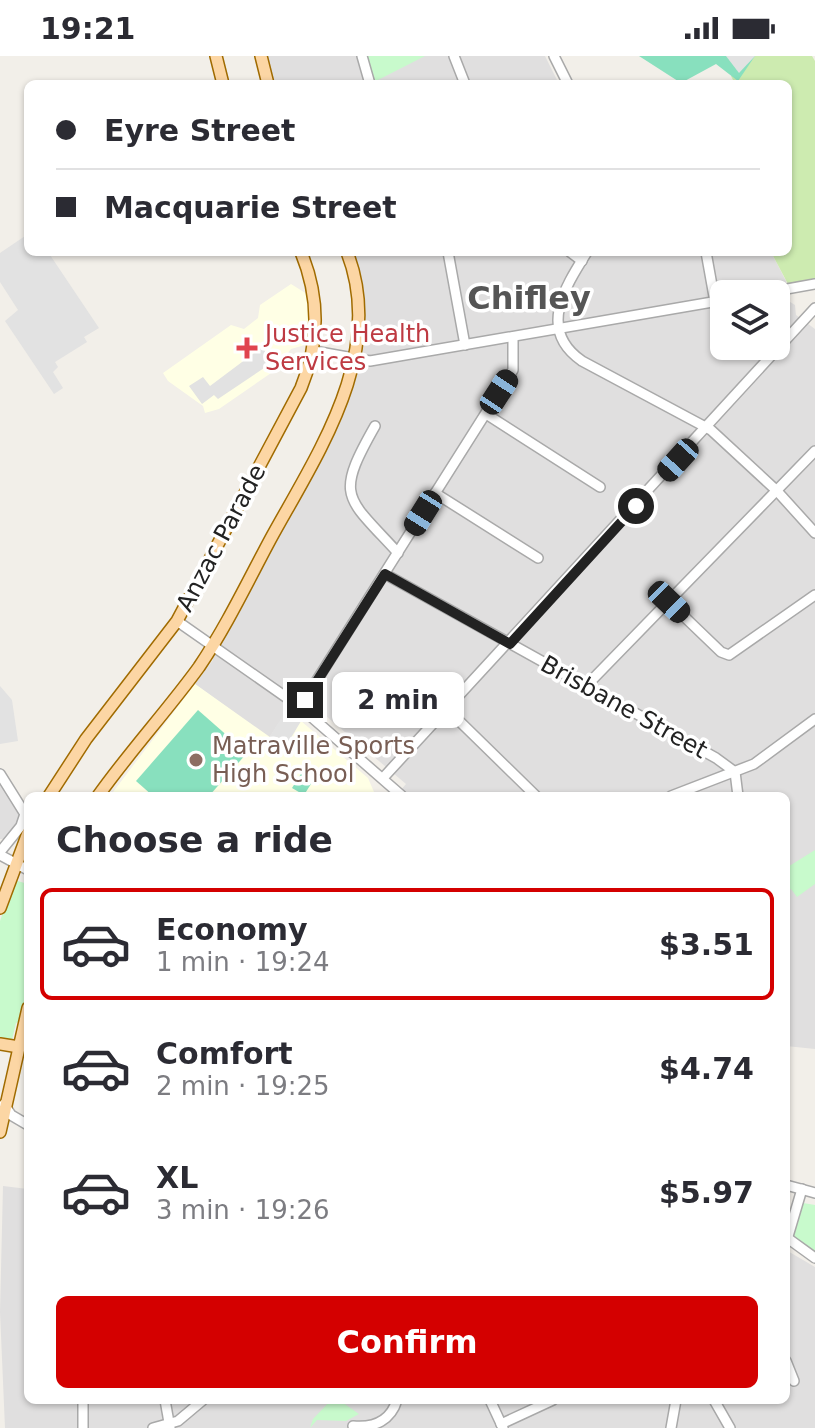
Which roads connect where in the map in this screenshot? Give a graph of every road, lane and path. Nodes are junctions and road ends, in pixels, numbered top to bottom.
1 (216, 56) edge
2 (261, 56) edge
3 (362, 56) edge
4 (454, 56) edge
5 (554, 56) edge
6 (222, 80) edge
7 (267, 80) edge
8 (369, 80) edge
9 (463, 80) edge
10 (566, 80) edge
11 (302, 256) edge
12 (348, 256) edge
13 (449, 256) edge
14 (584, 256) edge
15 (707, 256) edge
16 (714, 280) edge
17 (815, 284) edge
18 (790, 288) edge
19 (710, 303) edge
20 (815, 308) edge
21 (561, 329) junction
22 (513, 337) junction
23 (465, 345) junction
24 (314, 351) junction
25 (354, 360) junction
26 (486, 414) junction
27 (375, 426) dead end
28 (707, 428) junction
29 (815, 451) edge
30 (600, 487) dead end
31 (777, 491) junction
32 (435, 493) junction
33 (815, 533) edge
34 (398, 553) junction
35 (538, 558) dead end
36 (385, 574) junction
37 (815, 595) edge
38 (669, 602) junction
39 (177, 621) junction
40 (214, 644) junction
41 (510, 644) junction
42 (586, 686) junction
43 (300, 707) junction
44 (448, 710) junction
45 (815, 719) edge
46 (735, 772) junction
47 (0, 774) edge
48 (383, 778) junction
49 (52, 792) edge
50 (101, 792) edge
51 (398, 792) edge
52 (532, 792) edge
53 (682, 792) edge
54 (738, 792) edge
55 (24, 810) edge
56 (24, 815) edge
57 (24, 842) edge
58 (0, 854) edge
59 (14, 866) junction
60 (24, 869) edge
61 (0, 908) edge
62 (0, 1044) edge
63 (0, 1051) edge
64 (23, 1052) edge
65 (4, 1104) junction
66 (23, 1123) edge
67 (0, 1131) edge
68 (790, 1186) edge
69 (802, 1189) junction
70 (815, 1193) edge
71 (790, 1226) edge
72 (790, 1242) edge
73 (815, 1258) edge
74 (790, 1371) edge
75 (794, 1381) dead end
76 (83, 1404) edge
77 (166, 1404) edge
78 (198, 1404) edge
79 (395, 1404) edge
80 (492, 1404) edge
81 (545, 1404) edge
82 (675, 1404) edge
83 (716, 1404) edge
84 (169, 1426) edge
85 (353, 1426) dead end
86 (502, 1426) edge
87 (83, 1428) edge
88 (153, 1428) edge
89 (671, 1428) edge
90 (730, 1428) edge

1 - 6 main road
2 - 7 main road
3 - 8 street
4 - 9 street
5 - 10 street
11 - 24 main road, Anzac Parade
12 - 25 main road, Anzac Parade
13 - 23 street
14 - 21 street
15 - 16 street
17 - 18 street
19 - 21 street
20 - 28 street
21 - 22 street
21 - 28 street
22 - 23 street
22 - 26 street
23 - 25 street
24 - 25 street
24 - 39 main road, Anzac Parade
25 - 40 main road, Anzac Parade
26 - 30 street
26 - 32 street
27 - 34 street
28 - 31 street
28 - 41 street
29 - 31 street
31 - 33 street
31 - 38 street
32 - 34 street
32 - 35 street
34 - 36 street
36 - 41 street, Brisbane Street
36 - 43 street
37 - 38 street
38 - 42 street
39 - 40 street
39 - 49 main road, Anzac Parade
40 - 43 street
40 - 50 main road, Anzac Parade
41 - 42 street, Brisbane Street
41 - 44 street
42 - 46 street, Brisbane Street
43 - 48 street
44 - 48 street
44 - 52 street
45 - 46 street
46 - 53 street
46 - 54 street
47 - 55 street
48 - 51 street
56 - 58 street
57 - 59 main road
58 - 59 street
59 - 60 street
59 - 61 main road
62 - 64 main road
63 - 64 main road
64 - 65 main road
65 - 66 street
65 - 67 main road
66 - 67 street
68 - 69 street
69 - 70 street
69 - 71 street
72 - 73 street
74 - 75 street
76 - 87 street
77 - 84 street
78 - 84 street
79 - 85 street
80 - 86 street
81 - 86 street
82 - 89 street
83 - 90 street
84 - 88 street

